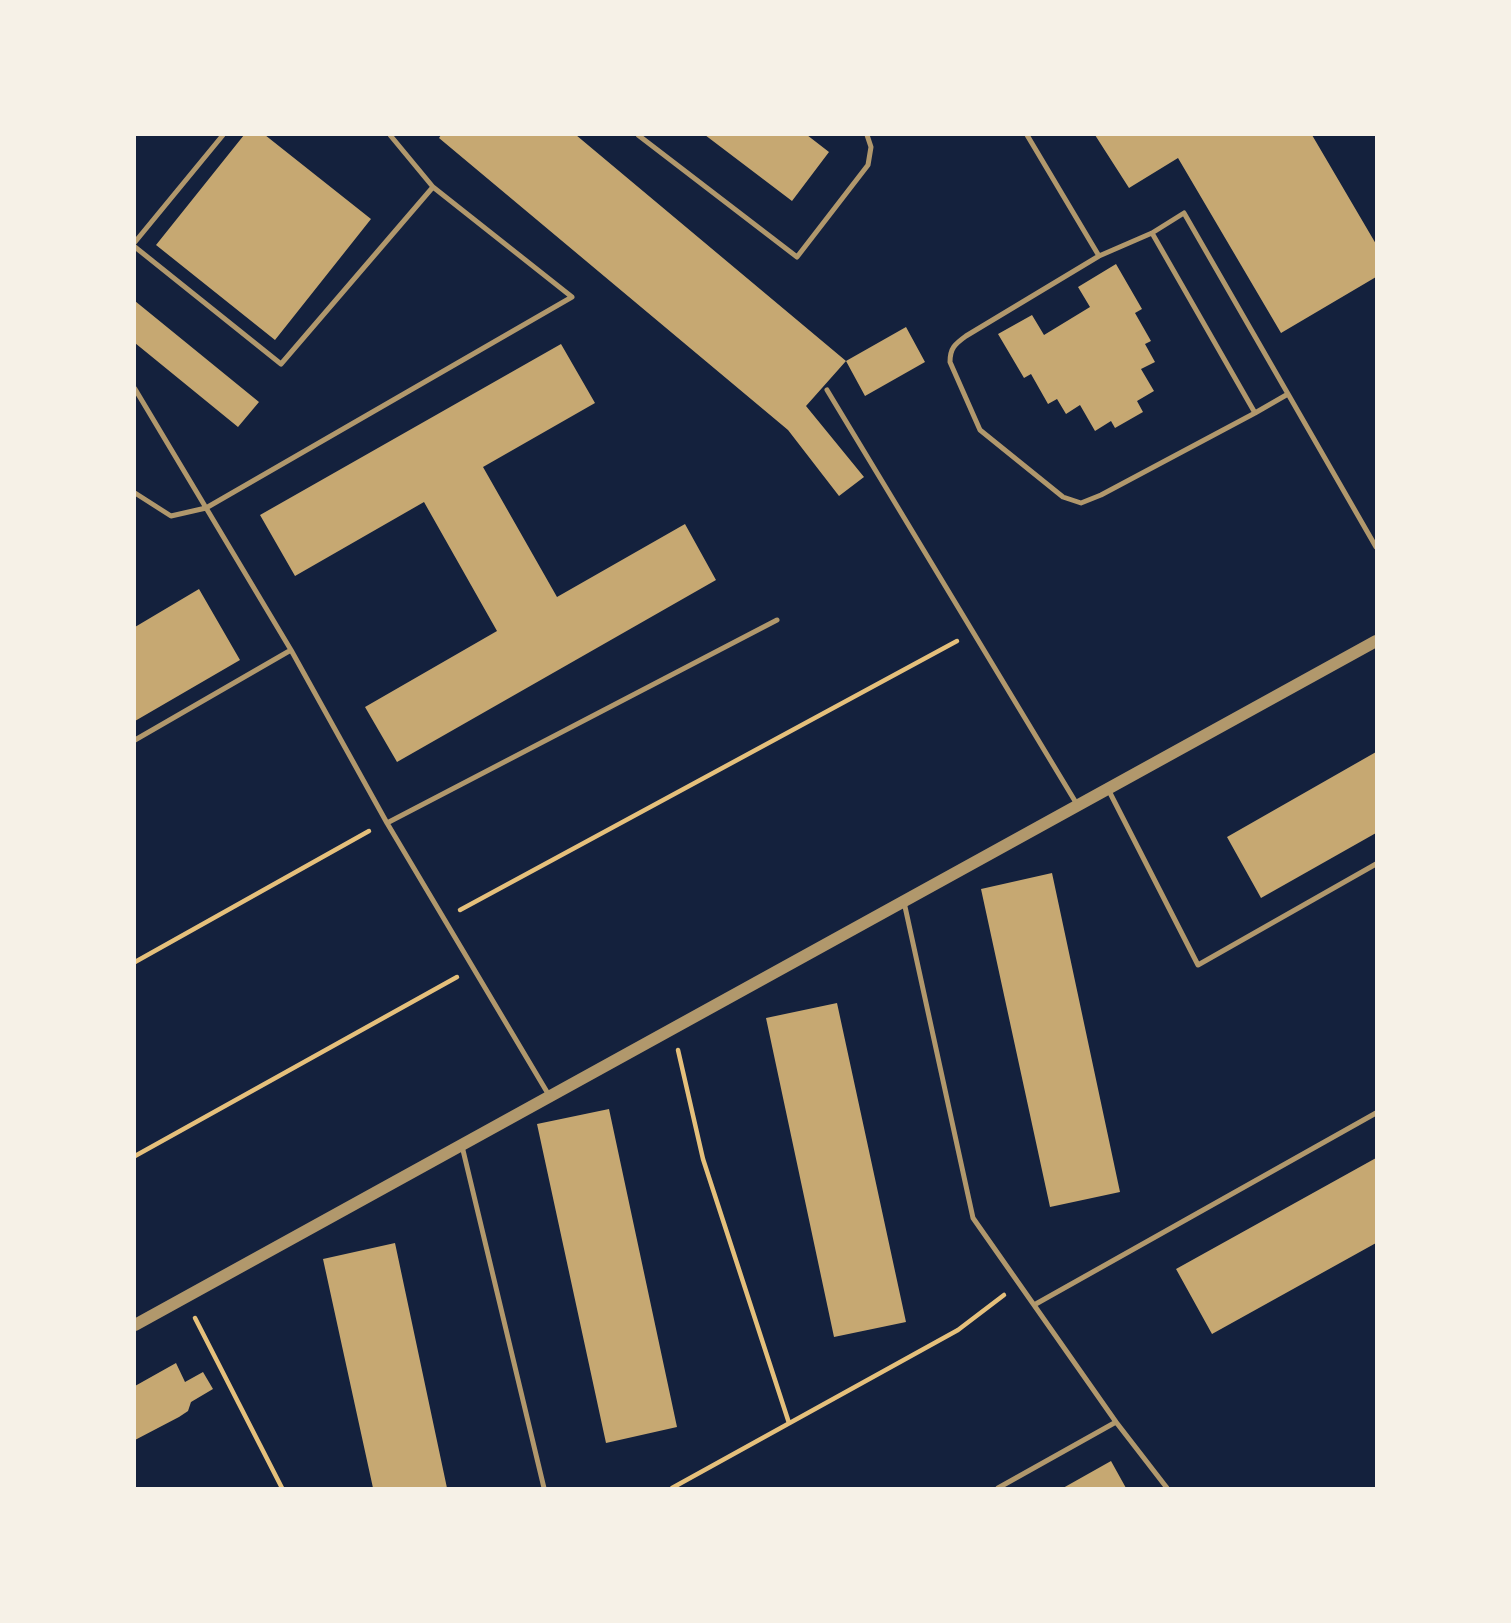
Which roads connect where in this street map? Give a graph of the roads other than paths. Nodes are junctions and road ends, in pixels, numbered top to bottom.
1 (223, 135) edge
2 (390, 135) edge
3 (638, 135) edge
4 (867, 135) edge
5 (1027, 135) edge
6 (433, 187) junction
7 (1152, 233) junction
8 (135, 244) edge
9 (1099, 256) junction
10 (135, 389) edge
11 (827, 390) dead end
12 (1288, 394) junction
13 (1255, 413) junction
14 (135, 494) edge
15 (206, 508) junction
16 (1376, 547) edge
17 (777, 620) dead end
18 (1376, 641) edge
19 (291, 650) junction
20 (135, 740) edge
21 (1108, 789) junction
22 (1078, 806) junction
23 (387, 823) junction
24 (1376, 864) edge
25 (904, 902) junction
26 (550, 1097) junction
27 (1376, 1113) edge
28 (462, 1146) junction
29 (1034, 1305) junction
30 (135, 1325) edge
31 (1116, 1422) junction
32 (544, 1488) edge
33 (998, 1488) edge
34 (1167, 1488) edge

1 - 8 lane
2 - 6 lane
3 - 4 lane
5 - 9 lane
6 - 8 lane
6 - 15 lane
7 - 9 lane
7 - 12 lane
7 - 13 lane
9 - 13 lane
10 - 15 lane
11 - 22 lane
12 - 13 lane
12 - 16 lane
14 - 15 lane
15 - 19 lane
17 - 23 lane
18 - 21 street
19 - 20 lane
19 - 23 lane
21 - 22 street
21 - 24 lane
22 - 25 street
23 - 26 lane
25 - 26 street
25 - 29 lane
26 - 28 street
27 - 29 lane
28 - 30 street
28 - 32 lane
29 - 31 lane
31 - 33 lane
31 - 34 lane

